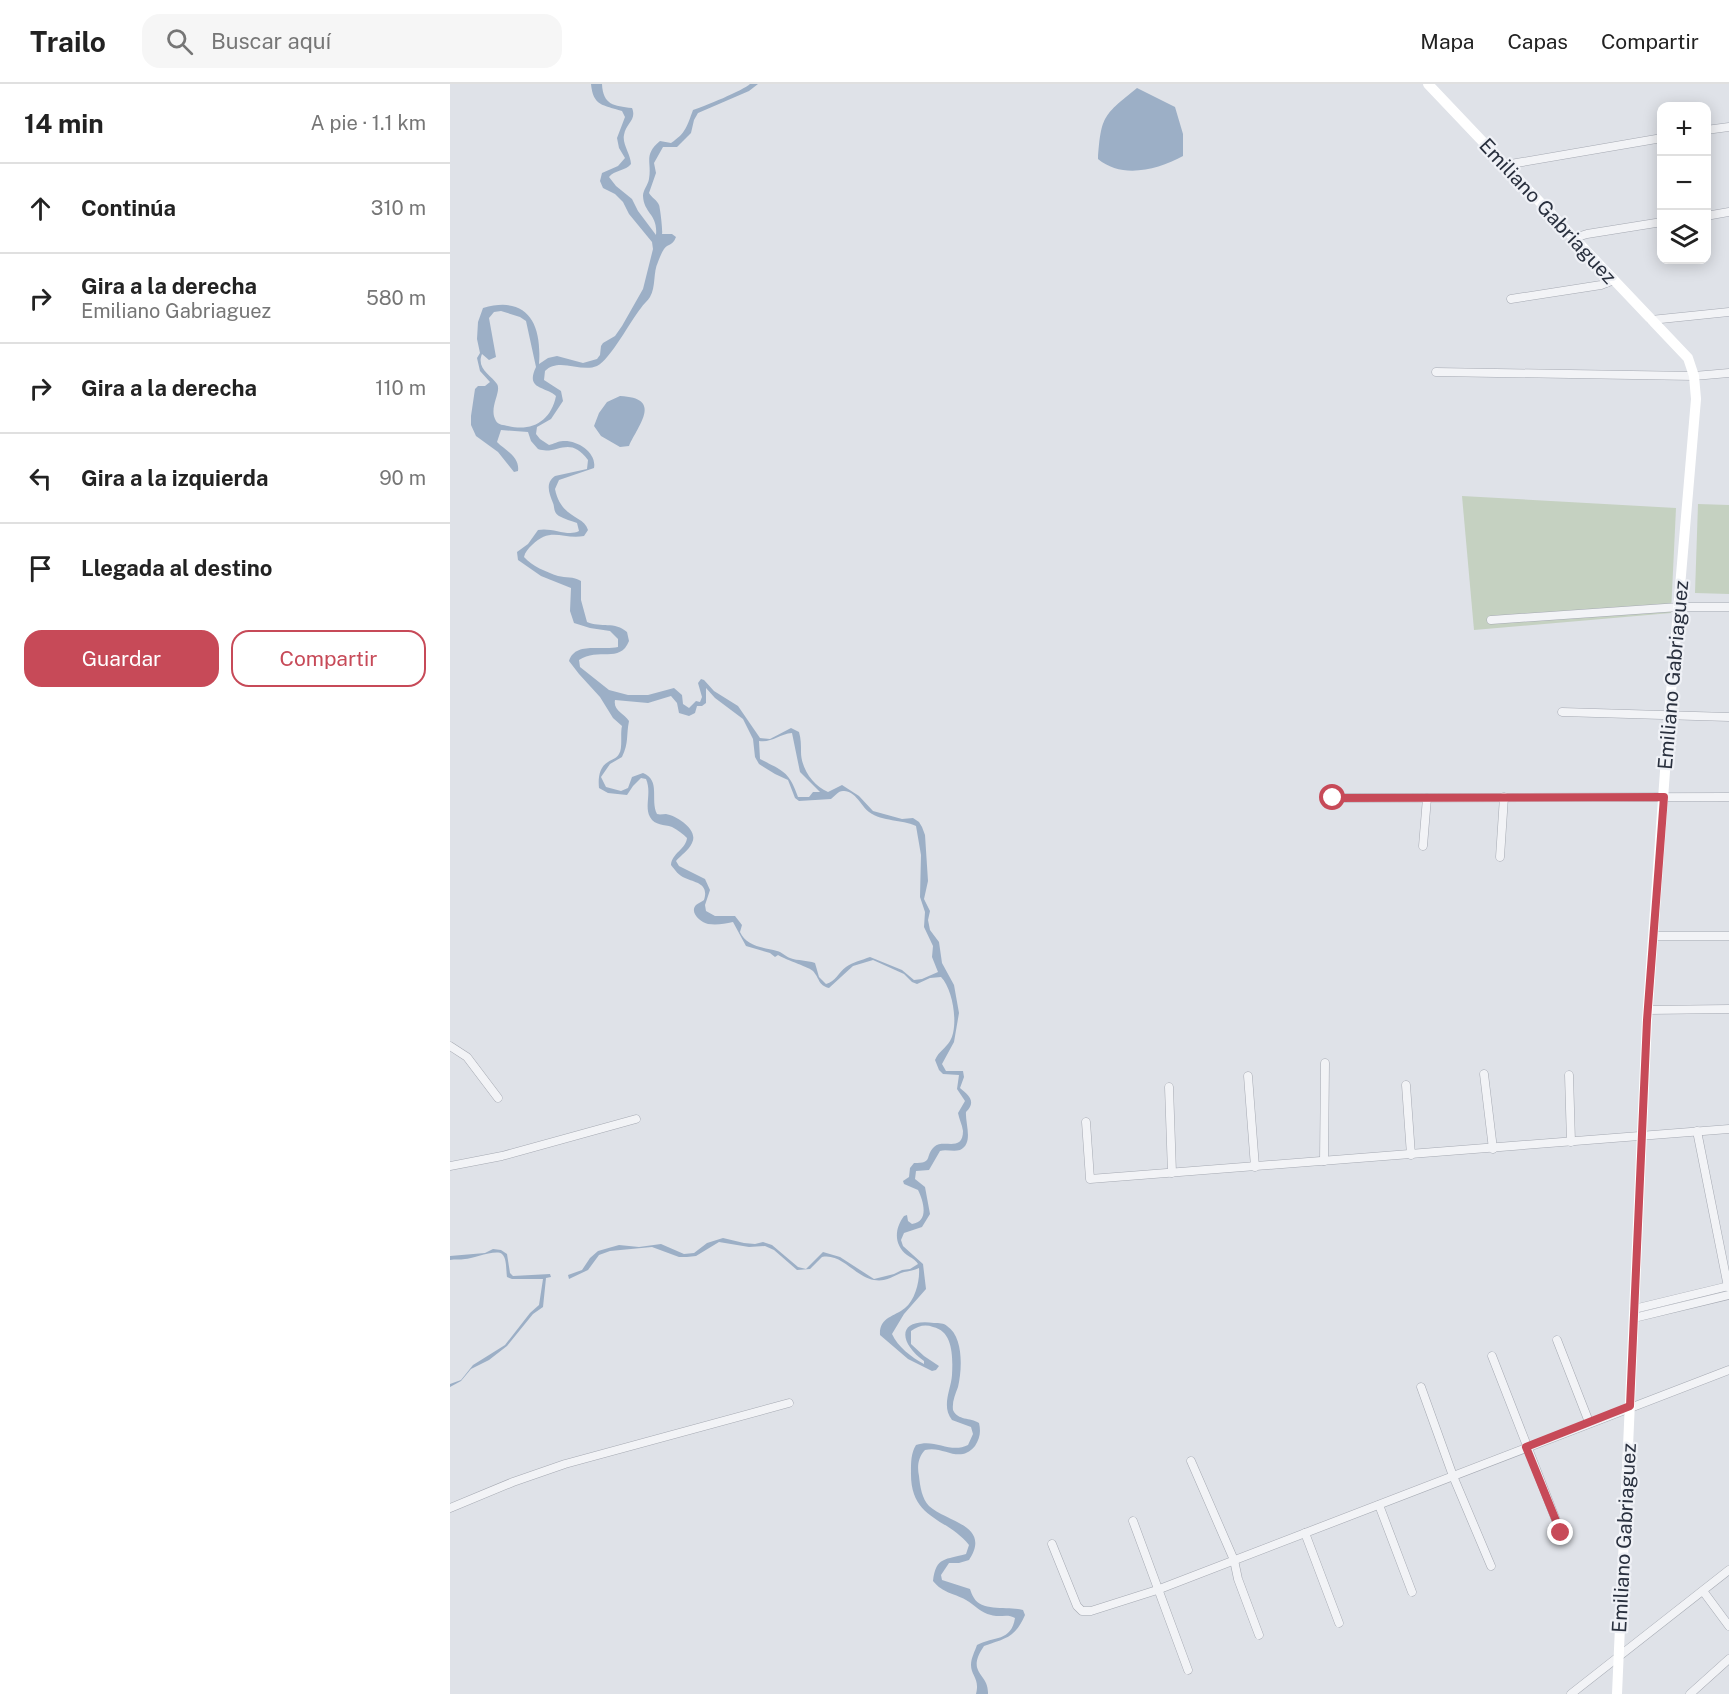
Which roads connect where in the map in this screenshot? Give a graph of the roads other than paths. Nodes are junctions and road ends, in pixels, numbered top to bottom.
1 (1428, 84) edge
2 (1729, 126) edge
3 (1711, 129) edge
4 (1657, 139) edge
5 (1505, 165) junction
6 (1729, 212) edge
7 (1711, 215) edge
8 (1657, 223) edge
9 (1574, 238) junction
10 (1614, 280) junction
11 (1511, 299) dead end
12 (1729, 312) edge
13 (1651, 320) junction
14 (1436, 372) dead end
15 (1729, 373) edge
16 (1694, 376) junction
17 (1679, 607) junction
18 (1729, 607) edge
19 (1491, 620) dead end
20 (1562, 712) dead end
21 (1670, 716) junction
22 (1729, 717) edge
23 (1664, 797) junction
24 (1729, 797) edge
25 (1333, 798) dead end
26 (1427, 798) junction
27 (1504, 798) junction
28 (1424, 846) dead end
29 (1500, 857) dead end
30 (1653, 936) junction
31 (1729, 936) edge
32 (1729, 1009) edge
33 (1648, 1010) junction
34 (450, 1046) edge
35 (1325, 1063) dead end
36 (1484, 1074) dead end
37 (1569, 1075) dead end
38 (1248, 1076) dead end
39 (1406, 1085) dead end
40 (1169, 1087) dead end
41 (498, 1098) dead end
42 (636, 1119) dead end
43 (1086, 1122) dead end
44 (1729, 1129) edge
45 (1697, 1131) junction
46 (1642, 1136) junction
47 (1571, 1142) junction
48 (1493, 1149) junction
49 (1411, 1155) junction
50 (1324, 1161) junction
51 (450, 1166) edge
52 (1255, 1167) junction
53 (1172, 1173) junction
54 (1728, 1292) edge
55 (1634, 1313) junction
56 (1557, 1340) dead end
57 (1492, 1356) dead end
58 (1729, 1370) edge
59 (1421, 1387) dead end
60 (789, 1403) dead end
61 (1630, 1406) junction
62 (1589, 1422) junction
63 (1526, 1447) junction
64 (1191, 1461) dead end
65 (1453, 1476) junction
66 (1379, 1505) junction
67 (450, 1508) edge
68 (1133, 1521) dead end
69 (1305, 1533) junction
70 (1561, 1533) dead end
71 (1053, 1544) dead end
72 (1234, 1560) junction
73 (1491, 1566) dead end
74 (1729, 1570) edge
75 (1157, 1590) junction
76 (1703, 1591) junction
77 (1412, 1592) dead end
78 (1339, 1623) dead end
79 (1729, 1626) edge
80 (1259, 1635) dead end
81 (1619, 1656) junction
82 (1729, 1659) edge
83 (1188, 1670) dead end
84 (1571, 1694) edge
85 (1617, 1694) edge
86 (1690, 1694) edge

1 - 5 main road, Emiliano Gabriaguez
2 - 3 street
4 - 5 street
5 - 9 main road, Emiliano Gabriaguez
6 - 7 street
8 - 9 street
9 - 10 main road, Emiliano Gabriaguez
10 - 11 street
10 - 13 main road, Emiliano Gabriaguez
12 - 13 street
13 - 16 main road, Emiliano Gabriaguez
14 - 16 street
15 - 16 street
16 - 17 main road, Emiliano Gabriaguez
17 - 18 street
17 - 19 street
17 - 21 main road, Emiliano Gabriaguez
20 - 21 street
21 - 22 street
21 - 23 main road, Emiliano Gabriaguez
23 - 24 street
23 - 27 street
23 - 30 main road, Emiliano Gabriaguez
25 - 26 street
26 - 27 street
26 - 28 street
27 - 29 street
30 - 31 street
30 - 33 main road, Emiliano Gabriaguez
32 - 33 street
33 - 46 main road, Emiliano Gabriaguez
34 - 41 street
35 - 50 street
36 - 48 street
37 - 47 street
38 - 52 street
39 - 49 street
40 - 53 street
42 - 51 street
43 - 53 street
44 - 45 street
45 - 46 street
45 - 54 street
46 - 47 street
46 - 55 main road, Emiliano Gabriaguez
47 - 48 street
48 - 49 street
49 - 50 street
50 - 52 street
52 - 53 street
54 - 55 street
55 - 61 main road, Emiliano Gabriaguez
56 - 62 street
57 - 63 street
58 - 61 street
59 - 65 street
60 - 67 street
61 - 62 street
61 - 81 main road, Emiliano Gabriaguez
62 - 63 street
63 - 65 street
63 - 70 street
64 - 72 street
65 - 66 street
65 - 73 street
66 - 69 street
66 - 77 street
68 - 75 street
69 - 72 street
69 - 78 street
71 - 75 street
72 - 75 street
72 - 80 street
74 - 76 street
75 - 83 street
76 - 79 street
76 - 81 street
81 - 84 street
81 - 85 main road, Emiliano Gabriaguez
82 - 86 street

